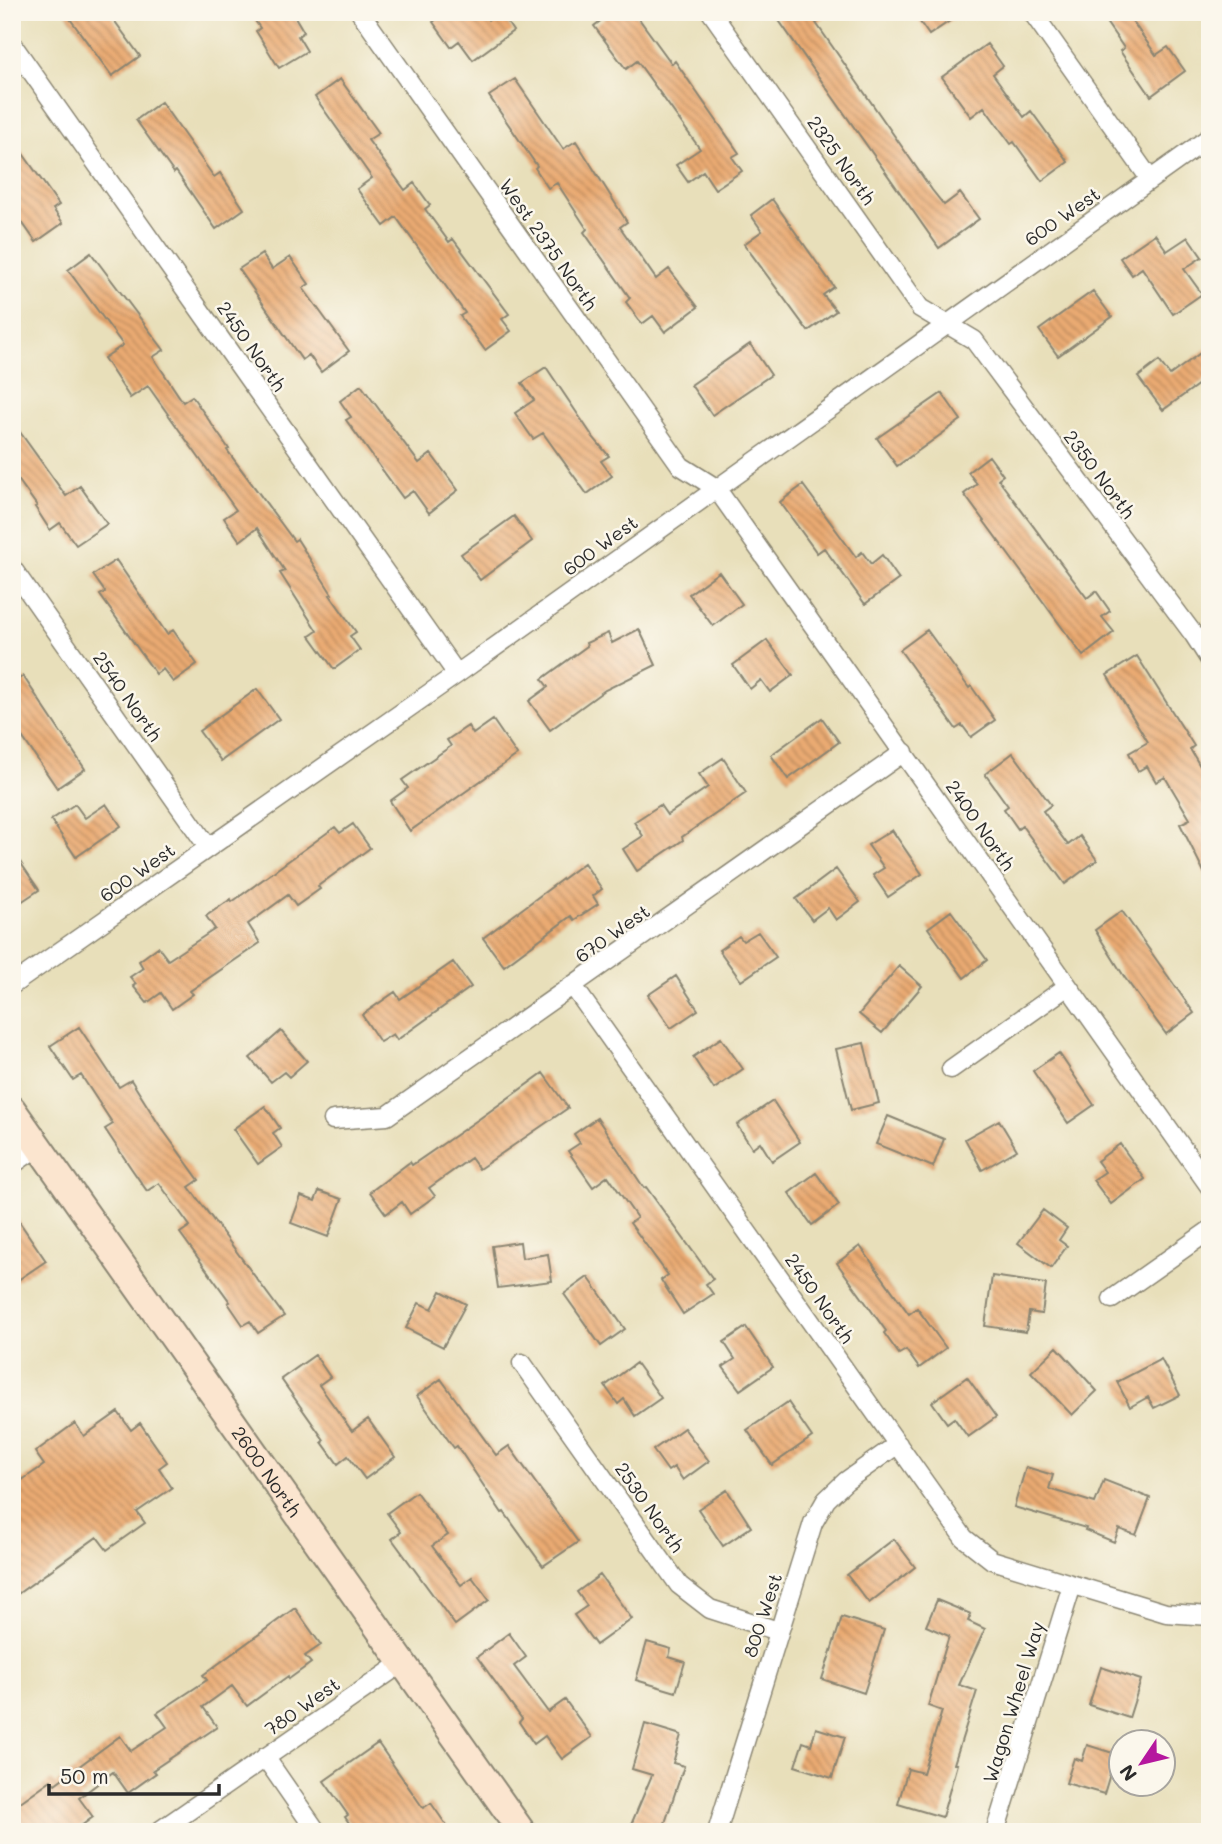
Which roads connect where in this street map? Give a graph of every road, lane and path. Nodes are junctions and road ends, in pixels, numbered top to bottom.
1 (360, 12) edge
2 (711, 12) edge
3 (1032, 12) edge
4 (12, 44) edge
5 (1210, 137) edge
6 (1150, 179) junction
7 (947, 324) junction
8 (716, 488) junction
9 (12, 568) edge
10 (1210, 660) edge
11 (457, 674) junction
12 (904, 752) junction
13 (208, 847) junction
14 (12, 985) edge
15 (573, 986) junction
16 (1068, 986) junction
17 (951, 1069) dead end
18 (12, 1109) edge
19 (333, 1120) dead end
20 (39, 1146) junction
21 (12, 1165) edge
22 (1210, 1186) edge
23 (1210, 1230) edge
24 (1112, 1299) dead end
25 (522, 1363) dead end
26 (898, 1444) junction
27 (1072, 1585) junction
28 (1210, 1616) edge
29 (778, 1631) junction
30 (402, 1662) junction
31 (265, 1757) junction
32 (158, 1832) edge
33 (317, 1832) edge
34 (522, 1832) edge
35 (717, 1832) edge
36 (995, 1832) edge

1 - 8 street, West 2375 North
2 - 7 street, 2325 North
3 - 6 street
4 - 11 street, 2450 North
5 - 6 street, 600 West
6 - 7 street, 600 West
7 - 8 street, 600 West
7 - 10 street, 2350 North
8 - 11 street, 600 West
8 - 12 street, 2400 North
9 - 13 street, 2540 North
11 - 13 street, 600 West
12 - 15 street, 670 West
12 - 16 street, 2400 North
13 - 14 street, 600 West
15 - 19 street, 670 West
15 - 26 street, 2450 North
16 - 17 street
16 - 22 street, 2400 North
18 - 20 street, 2600 North
20 - 21 street
20 - 30 street, 2600 North
23 - 24 street
25 - 29 street, 2530 North
26 - 27 street, 2450 North
26 - 29 street, 800 West
27 - 28 street, 2450 North
27 - 36 street, Wagon Wheel Way
29 - 35 street, 800 West
30 - 31 street, 780 West
30 - 34 street, 2600 North
31 - 32 street, 780 West
31 - 33 street

